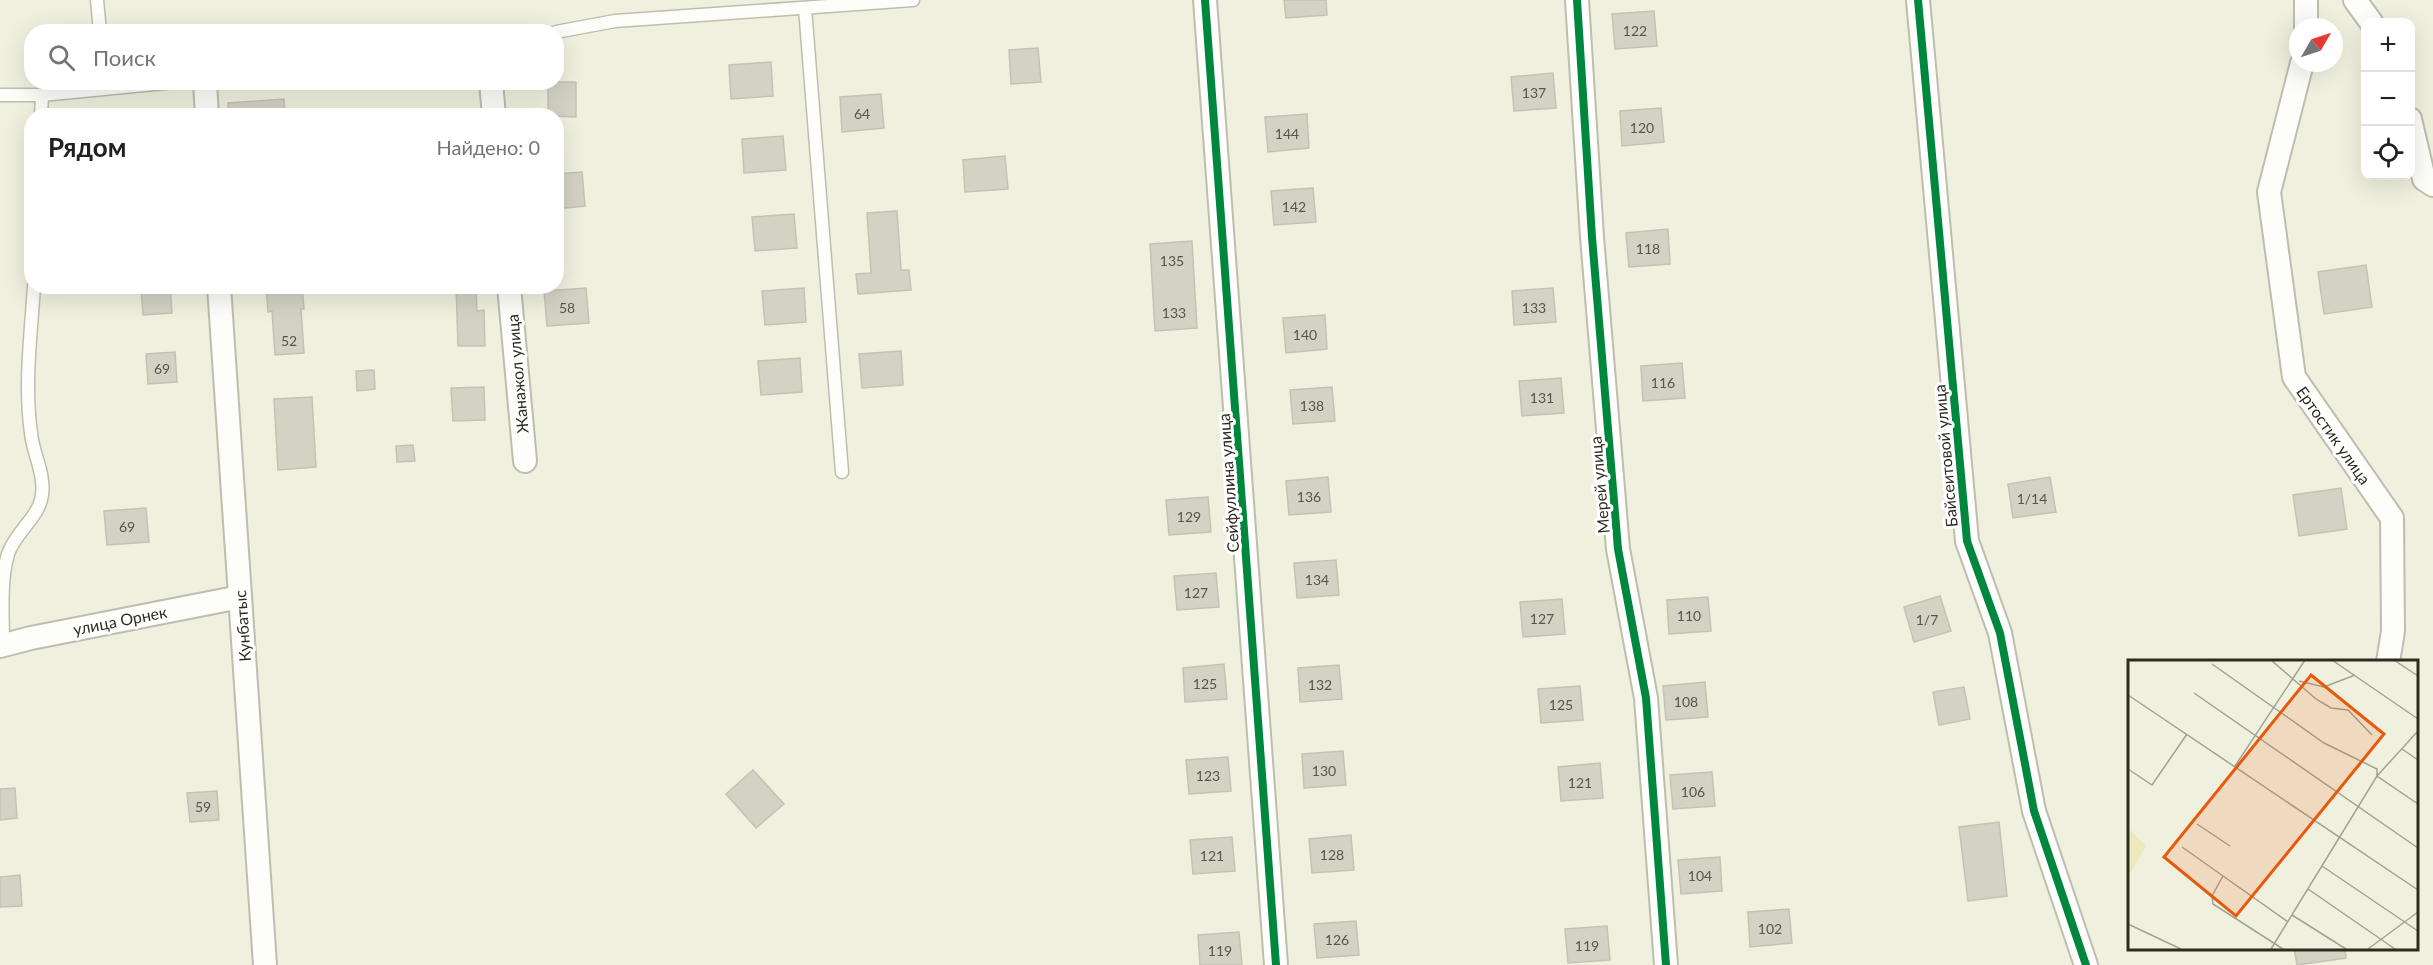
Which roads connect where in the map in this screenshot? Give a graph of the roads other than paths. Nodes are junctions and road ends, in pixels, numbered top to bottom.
1 (97, 0) edge
2 (913, 0) edge
3 (1205, 0) edge
4 (1577, 0) edge
5 (1918, 0) edge
6 (2306, 0) edge
7 (2355, 0) edge
8 (805, 8) junction
9 (2306, 18) edge
10 (2368, 18) edge
11 (99, 24) edge
12 (564, 31) edge
13 (2300, 72) edge
14 (80, 90) edge
15 (205, 90) edge
16 (492, 90) edge
17 (0, 95) edge
18 (42, 95) junction
19 (41, 108) edge
20 (207, 108) edge
21 (493, 108) edge
22 (2412, 126) edge
23 (2433, 185) edge
24 (33, 294) edge
25 (220, 294) edge
26 (510, 294) edge
27 (525, 460) dead end
28 (842, 472) dead end
29 (240, 597) junction
30 (2, 645) edge
31 (2388, 660) edge
32 (265, 965) edge
33 (1276, 965) edge
34 (1666, 965) edge
35 (2086, 965) edge

1 - 11 lane
2 - 8 lane
3 - 33 street, Сейфуллина улица
4 - 34 street, Мерей улица
5 - 35 street, Байсеитовой улица
6 - 9 street
7 - 10 street
8 - 12 lane
8 - 28 lane
13 - 31 street, Ертостик улица
14 - 18 lane
15 - 20 street
16 - 21 street
17 - 18 lane
18 - 19 lane
22 - 23 street
24 - 30 lane
25 - 29 street, Кунбатыс
26 - 27 street, Жанажол улица
29 - 30 street, улица Орнек
29 - 32 street, Кунбатыс

